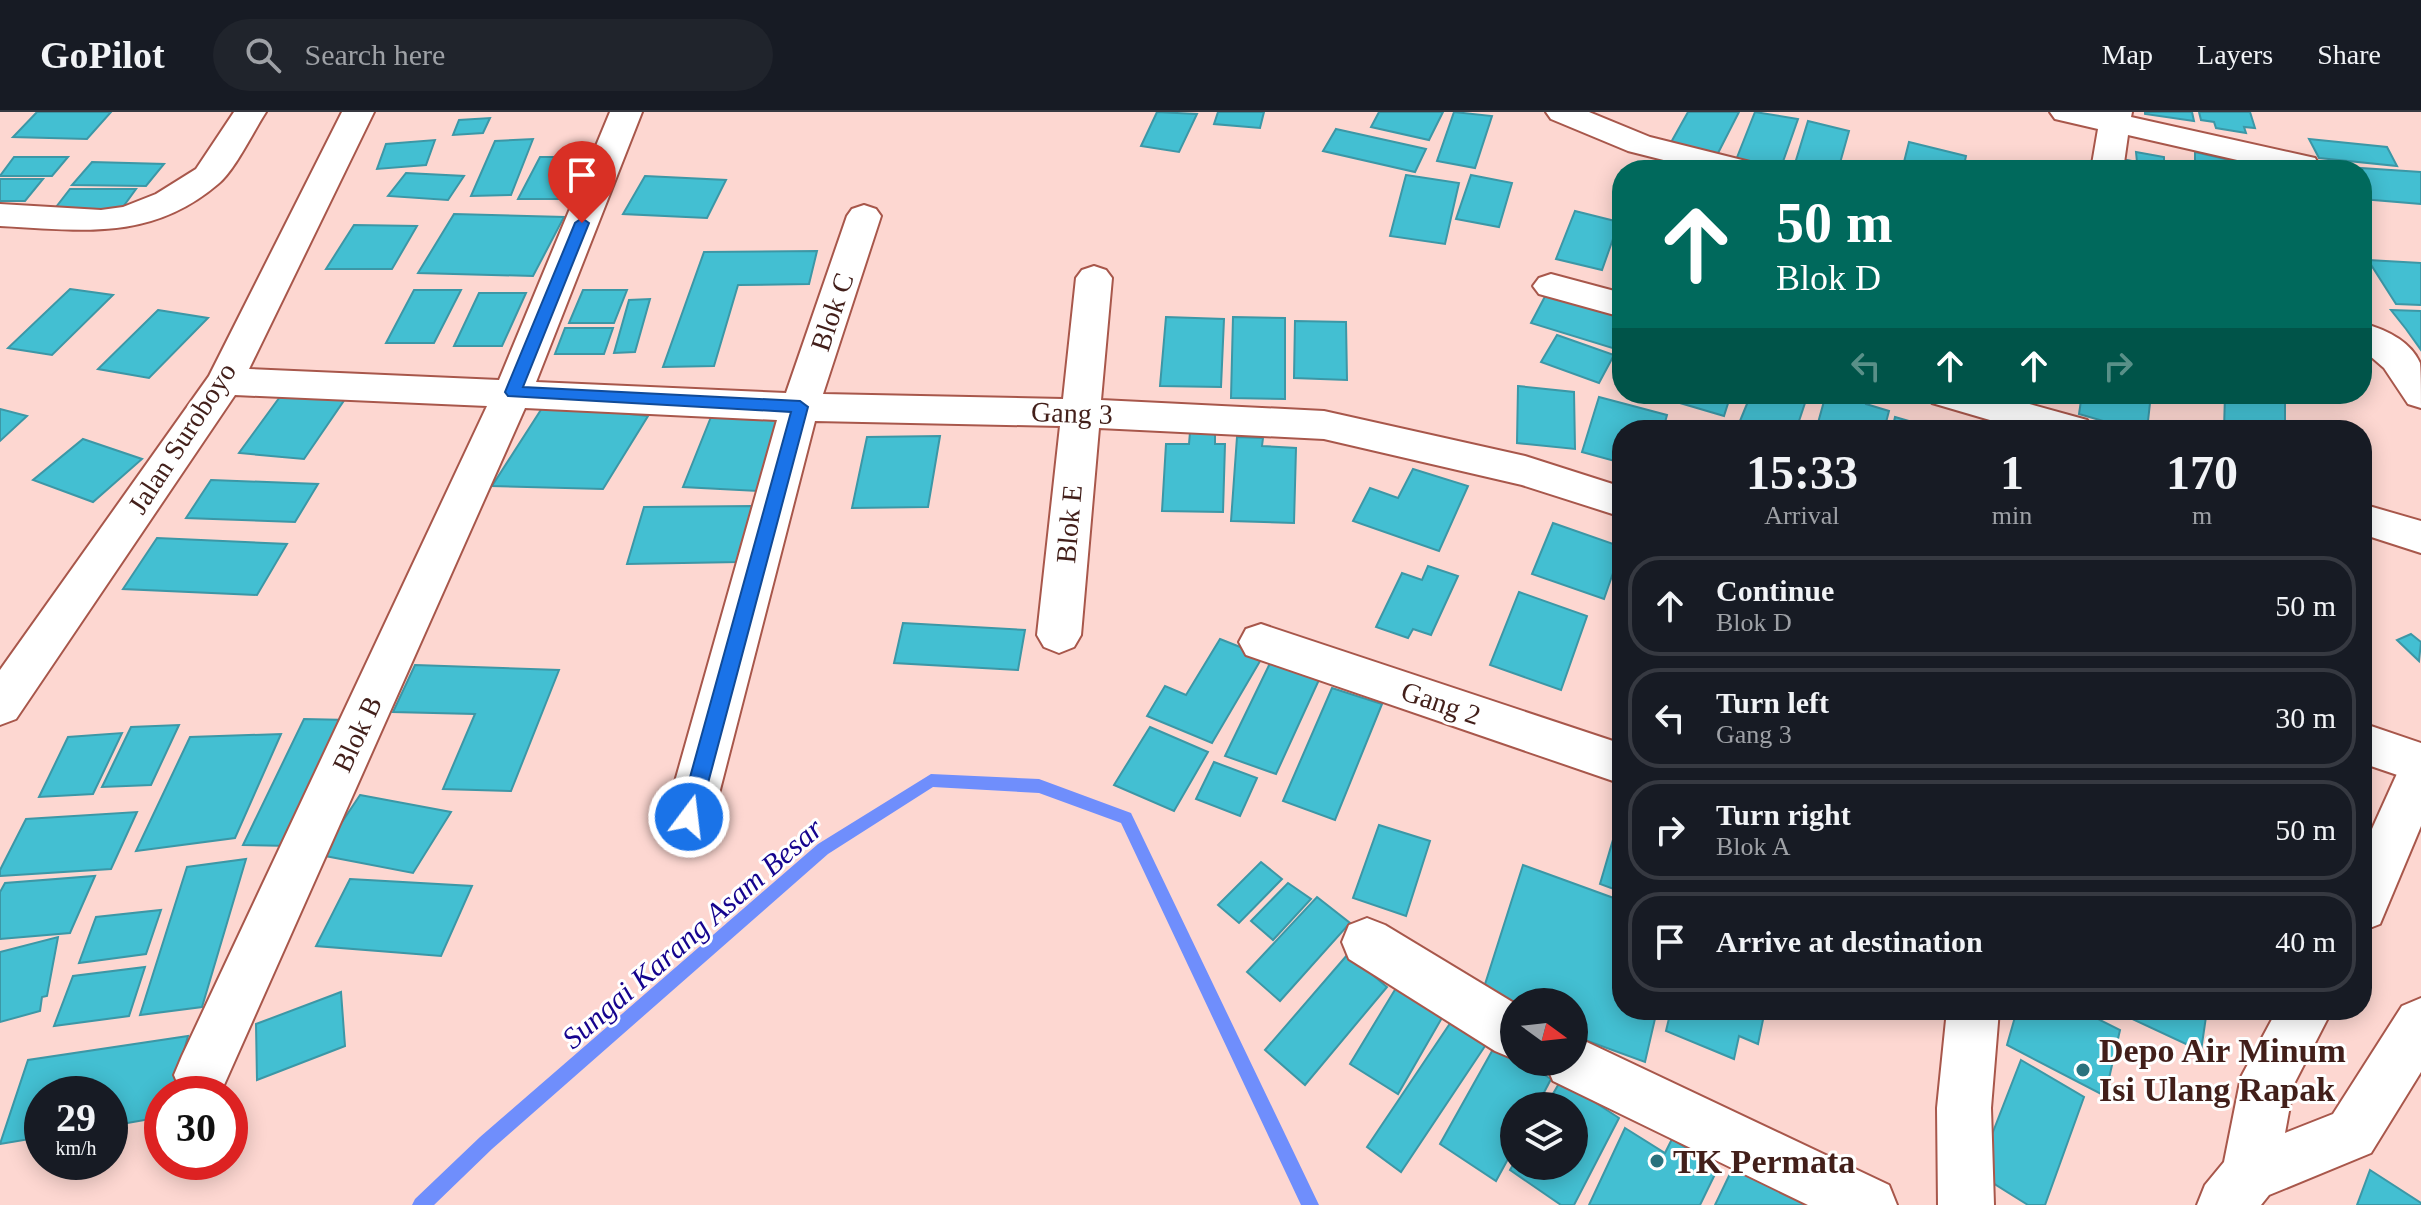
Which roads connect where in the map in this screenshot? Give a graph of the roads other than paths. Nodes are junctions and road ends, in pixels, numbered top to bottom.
1 (250, 112) edge
2 (358, 112) edge
3 (626, 112) edge
4 (1562, 112) edge
5 (2066, 112) edge
6 (2116, 117) edge
7 (1702, 160) edge
8 (2109, 160) edge
9 (2284, 160) edge
10 (0, 215) edge
11 (864, 216) dead end
12 (1094, 278) dead end
13 (1551, 286) dead end
14 (1612, 302) edge
15 (2372, 339) edge
16 (225, 381) junction
17 (513, 392) junction
18 (2421, 395) edge
19 (1991, 404) edge
20 (800, 407) junction
21 (1079, 413) junction
22 (2060, 419) edge
23 (1612, 499) edge
24 (2372, 522) edge
25 (2421, 537) edge
26 (1059, 635) dead end
27 (1261, 642) dead end
28 (0, 706) edge
29 (2372, 746) edge
30 (1612, 761) edge
31 (2421, 763) edge
32 (2421, 770) edge
33 (689, 817) dead end
34 (2372, 885) edge
35 (1367, 942) dead end
36 (1972, 1020) edge
37 (2300, 1020) edge
38 (1500, 1024) edge
39 (2421, 1024) edge
40 (1588, 1070) edge
41 (201, 1075) dead end
42 (2237, 1190) edge
43 (1869, 1205) edge
44 (1966, 1205) edge

1 - 10 street
2 - 16 street, Jalan Suroboyo
3 - 17 street, Blok B
4 - 7 street
5 - 6 street
6 - 8 street
6 - 9 street
11 - 20 street, Blok C
12 - 21 street, Blok E
13 - 14 street
15 - 18 street
16 - 17 street, Gang 3
16 - 28 street, Jalan Suroboyo
17 - 20 street, Gang 3
17 - 41 street, Blok B
19 - 22 street
20 - 21 street, Gang 3
20 - 33 street, Blok C
21 - 23 street, Gang 3
21 - 26 street, Blok E
24 - 25 street
27 - 30 street, Gang 2
29 - 31 street
32 - 34 street
35 - 38 street
36 - 44 street
37 - 42 street
39 - 42 street
40 - 43 street

